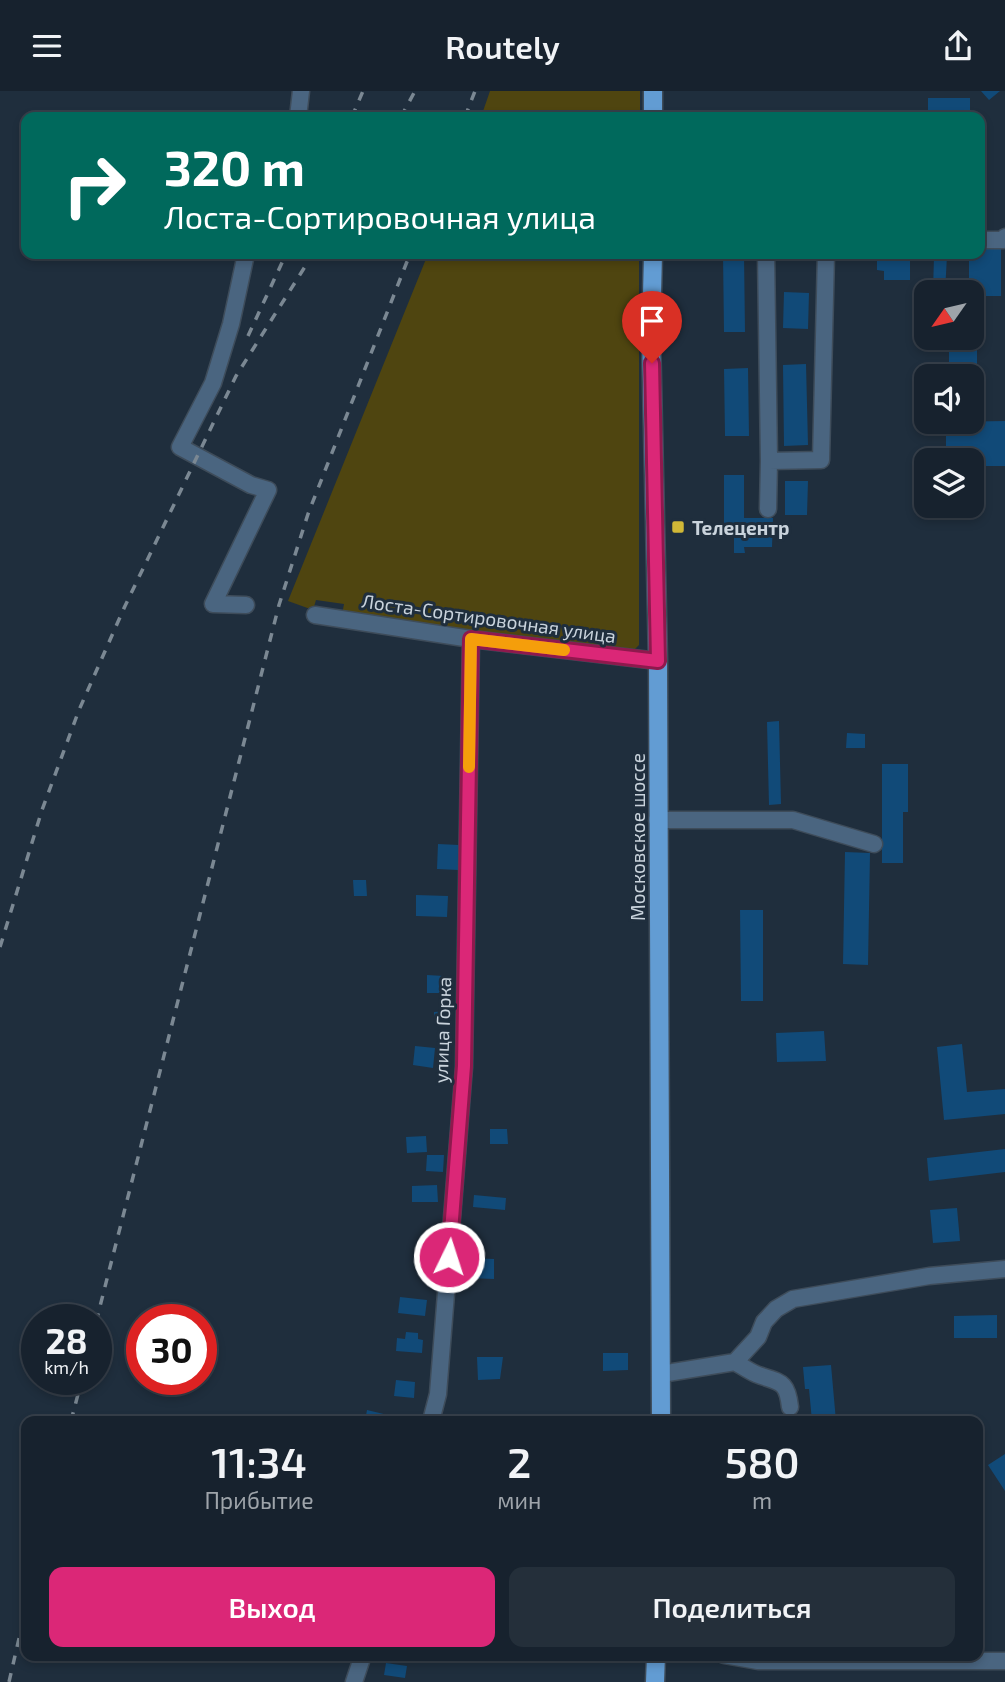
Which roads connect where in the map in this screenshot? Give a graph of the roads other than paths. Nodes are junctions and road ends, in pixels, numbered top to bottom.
1 (301, 91) edge
2 (653, 91) edge
3 (299, 112) edge
4 (653, 112) edge
5 (1005, 237) edge
6 (985, 240) edge
7 (245, 259) edge
8 (653, 259) edge
9 (766, 259) edge
10 (826, 259) edge
11 (769, 461) junction
12 (768, 509) dead end
13 (246, 605) dead end
14 (315, 615) dead end
15 (471, 639) junction
16 (658, 661) junction
17 (657, 820) junction
18 (874, 843) dead end
19 (1005, 1269) edge
20 (735, 1363) junction
21 (661, 1374) junction
22 (790, 1407) dead end
23 (432, 1416) edge
24 (661, 1416) edge
25 (361, 1661) edge
26 (656, 1661) edge
27 (758, 1661) edge
28 (983, 1661) edge
29 (983, 1661) edge
30 (1005, 1661) edge
31 (355, 1682) edge
32 (654, 1682) edge

1 - 3 street
2 - 4 main road
5 - 6 street
7 - 13 street
8 - 16 main road, Московское шоссе
9 - 11 street
10 - 11 street
11 - 12 street
14 - 15 street, Лоста-Сортировочная улица
15 - 16 street, Лоста-Сортировочная улица
15 - 23 street, улица Горка
16 - 17 main road, Московское шоссе
17 - 18 street
17 - 21 main road, Московское шоссе
19 - 20 street
20 - 21 street
20 - 22 street
21 - 24 main road, Московское шоссе
25 - 31 street
26 - 32 main road
27 - 28 street
29 - 30 street

